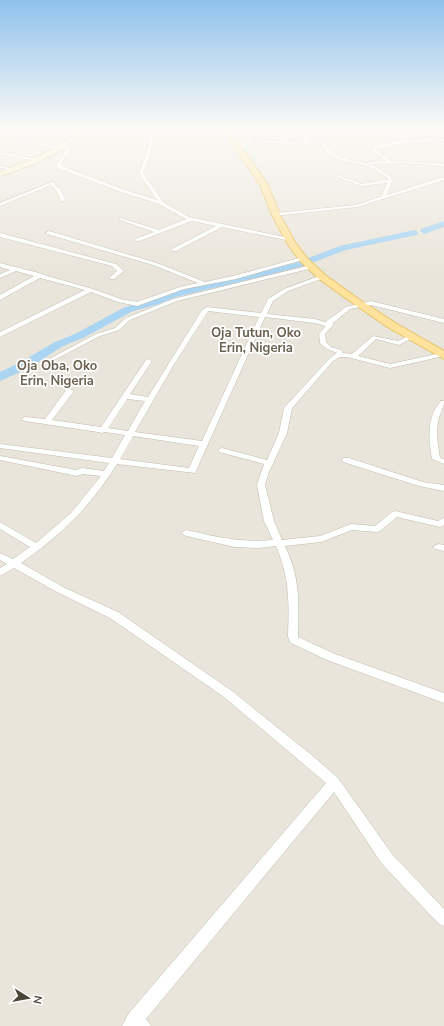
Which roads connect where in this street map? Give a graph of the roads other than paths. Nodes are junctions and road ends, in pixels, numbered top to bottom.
1 (85, 177) edge
2 (144, 177) edge
3 (259, 177) edge
4 (342, 177) edge
5 (388, 177) edge
6 (444, 178) edge
7 (390, 181) junction
8 (384, 197) junction
9 (63, 200) dead end
10 (161, 203) junction
11 (0, 205) edge
12 (276, 215) junction
13 (122, 219) dead end
14 (190, 219) junction
15 (222, 225) junction
16 (159, 232) junction
17 (49, 233) dead end
18 (0, 235) edge
19 (137, 240) dead end
20 (289, 240) junction
21 (174, 250) dead end
22 (306, 262) junction
23 (0, 265) edge
24 (16, 269) junction
25 (41, 275) junction
26 (0, 276) edge
27 (322, 277) junction
28 (112, 278) dead end
29 (205, 284) junction
30 (91, 290) junction
31 (0, 298) edge
32 (361, 305) junction
33 (263, 316) junction
34 (444, 321) edge
35 (329, 323) junction
36 (0, 335) edge
37 (410, 336) junction
38 (341, 355) junction
39 (354, 356) junction
40 (443, 356) edge
41 (54, 358) dead end
42 (148, 361) dead end
43 (70, 390) dead end
44 (125, 396) junction
45 (149, 399) junction
46 (444, 403) edge
47 (25, 419) dead end
48 (47, 422) junction
49 (102, 431) junction
50 (131, 435) junction
51 (205, 444) junction
52 (0, 446) edge
53 (222, 450) dead end
54 (0, 458) edge
55 (116, 460) junction
56 (346, 460) dead end
57 (444, 462) edge
58 (269, 463) junction
59 (106, 474) junction
60 (444, 488) edge
61 (444, 521) edge
62 (0, 525) edge
63 (186, 533) dead end
64 (279, 543) junction
65 (36, 547) junction
66 (0, 556) edge
67 (13, 564) junction
68 (0, 573) edge
69 (444, 698) edge
70 (334, 782) junction
71 (444, 919) edge
72 (136, 1024) edge

1 - 10 street
2 - 10 street
3 - 12 main road
4 - 7 street
5 - 7 street
6 - 8 street
7 - 8 street
8 - 12 street
9 - 11 street
10 - 14 street
12 - 20 main road
13 - 16 street
14 - 15 street
14 - 16 street
15 - 20 street
15 - 21 street
16 - 19 street
17 - 29 street
18 - 28 street
20 - 22 main road
22 - 27 main road
22 - 29 street
22 - 41 street
23 - 24 street
24 - 25 street
24 - 26 street
25 - 30 street
25 - 31 street
27 - 32 main road
27 - 33 street
29 - 30 street
30 - 36 street
32 - 34 street
32 - 35 street
32 - 37 main road
33 - 35 street
33 - 45 street
33 - 51 street
35 - 38 street
37 - 39 street
37 - 40 main road
38 - 39 street
38 - 58 street
39 - 40 street
42 - 44 street
43 - 48 street
44 - 45 street
44 - 49 street
45 - 50 street
46 - 57 street
47 - 48 street
48 - 49 street
49 - 50 street
50 - 51 street
50 - 55 street
51 - 55 street
52 - 55 street
53 - 58 street
54 - 59 street
55 - 59 street
56 - 60 street
58 - 64 street
59 - 65 street
61 - 64 street
62 - 65 street
63 - 64 street
64 - 69 street
65 - 67 street
66 - 67 street
67 - 68 street
67 - 70 street
70 - 71 street
70 - 72 street

